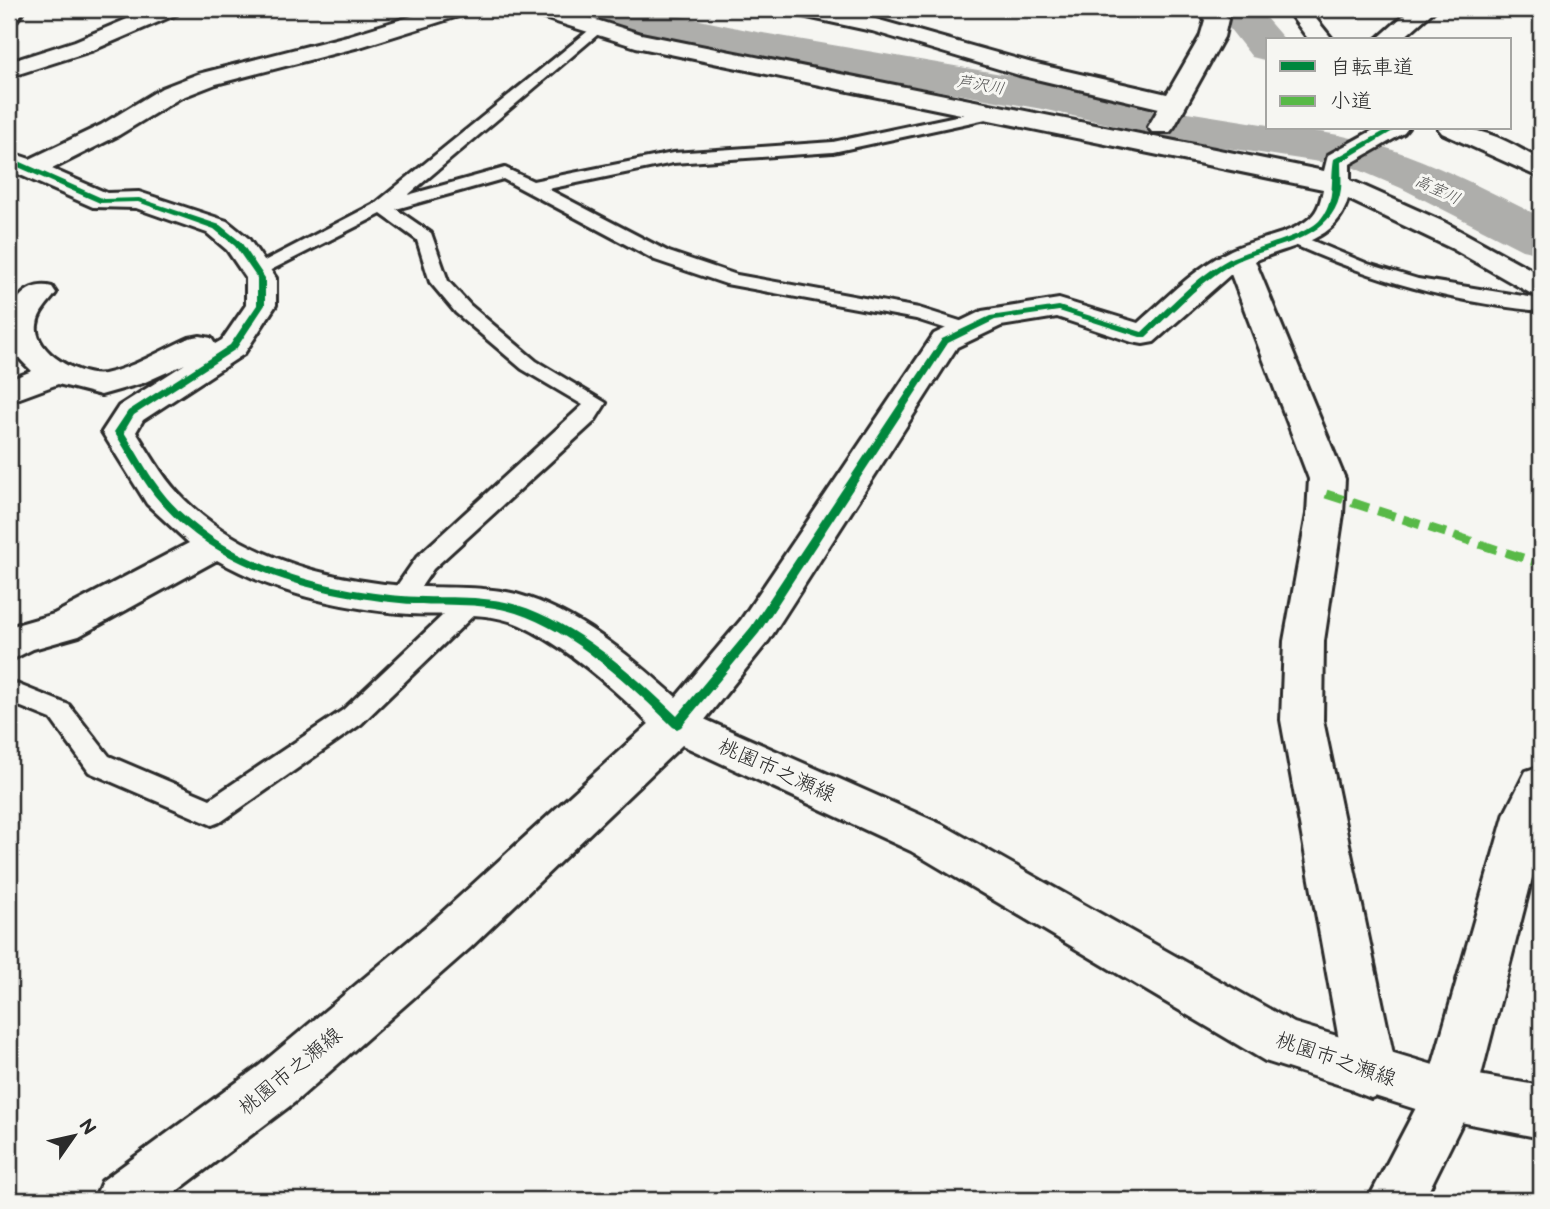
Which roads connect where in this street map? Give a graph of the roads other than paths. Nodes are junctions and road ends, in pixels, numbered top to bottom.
1 (15, 9) edge
2 (169, 9) edge
3 (457, 9) edge
4 (540, 9) edge
5 (802, 9) edge
6 (1207, 9) edge
7 (1297, 9) edge
8 (1424, 9) edge
9 (9, 15) edge
10 (582, 17) edge
11 (1319, 38) edge
12 (1389, 38) edge
13 (9, 69) edge
14 (1171, 107) junction
15 (994, 113) junction
16 (1393, 130) edge
17 (1456, 130) edge
18 (1154, 141) junction
19 (20, 164) edge
20 (1541, 170) edge
21 (1338, 174) junction
22 (530, 187) junction
23 (382, 207) junction
24 (1296, 239) junction
25 (1239, 257) junction
26 (256, 270) junction
27 (1541, 287) edge
28 (41, 293) dead end
29 (1541, 304) edge
30 (250, 321) junction
31 (969, 330) junction
32 (55, 373) junction
33 (9, 392) edge
34 (217, 544) junction
35 (399, 600) junction
36 (470, 604) junction
37 (9, 646) edge
38 (9, 691) edge
39 (677, 724) junction
40 (1541, 784) edge
41 (1371, 1073) junction
42 (1450, 1096) junction
43 (1541, 1112) edge
44 (121, 1200) edge
45 (1392, 1200) edge

1 - 9 street
2 - 13 street
3 - 19 street
4 - 10 street
5 - 14 street
6 - 14 street
7 - 11 street
8 - 12 street
10 - 15 street
10 - 23 lane
14 - 18 street
15 - 18 street
15 - 22 lane
16 - 21 street
17 - 20 street
18 - 21 street
19 - 26 street
21 - 24 street
21 - 27 street
22 - 23 lane
22 - 31 lane
23 - 26 lane
23 - 35 lane
24 - 25 street
24 - 29 lane
25 - 31 street
25 - 41 street
26 - 30 street
28 - 32 street
30 - 32 street
30 - 34 street
31 - 39 street
32 - 33 street
34 - 35 street
34 - 37 street
35 - 36 street
36 - 38 lane
36 - 39 street
39 - 41 street, 桃園市之瀬線
39 - 44 street, 桃園市之瀬線
40 - 42 street
41 - 42 street, 桃園市之瀬線
42 - 43 street, 桃園市之瀬線
42 - 45 street

